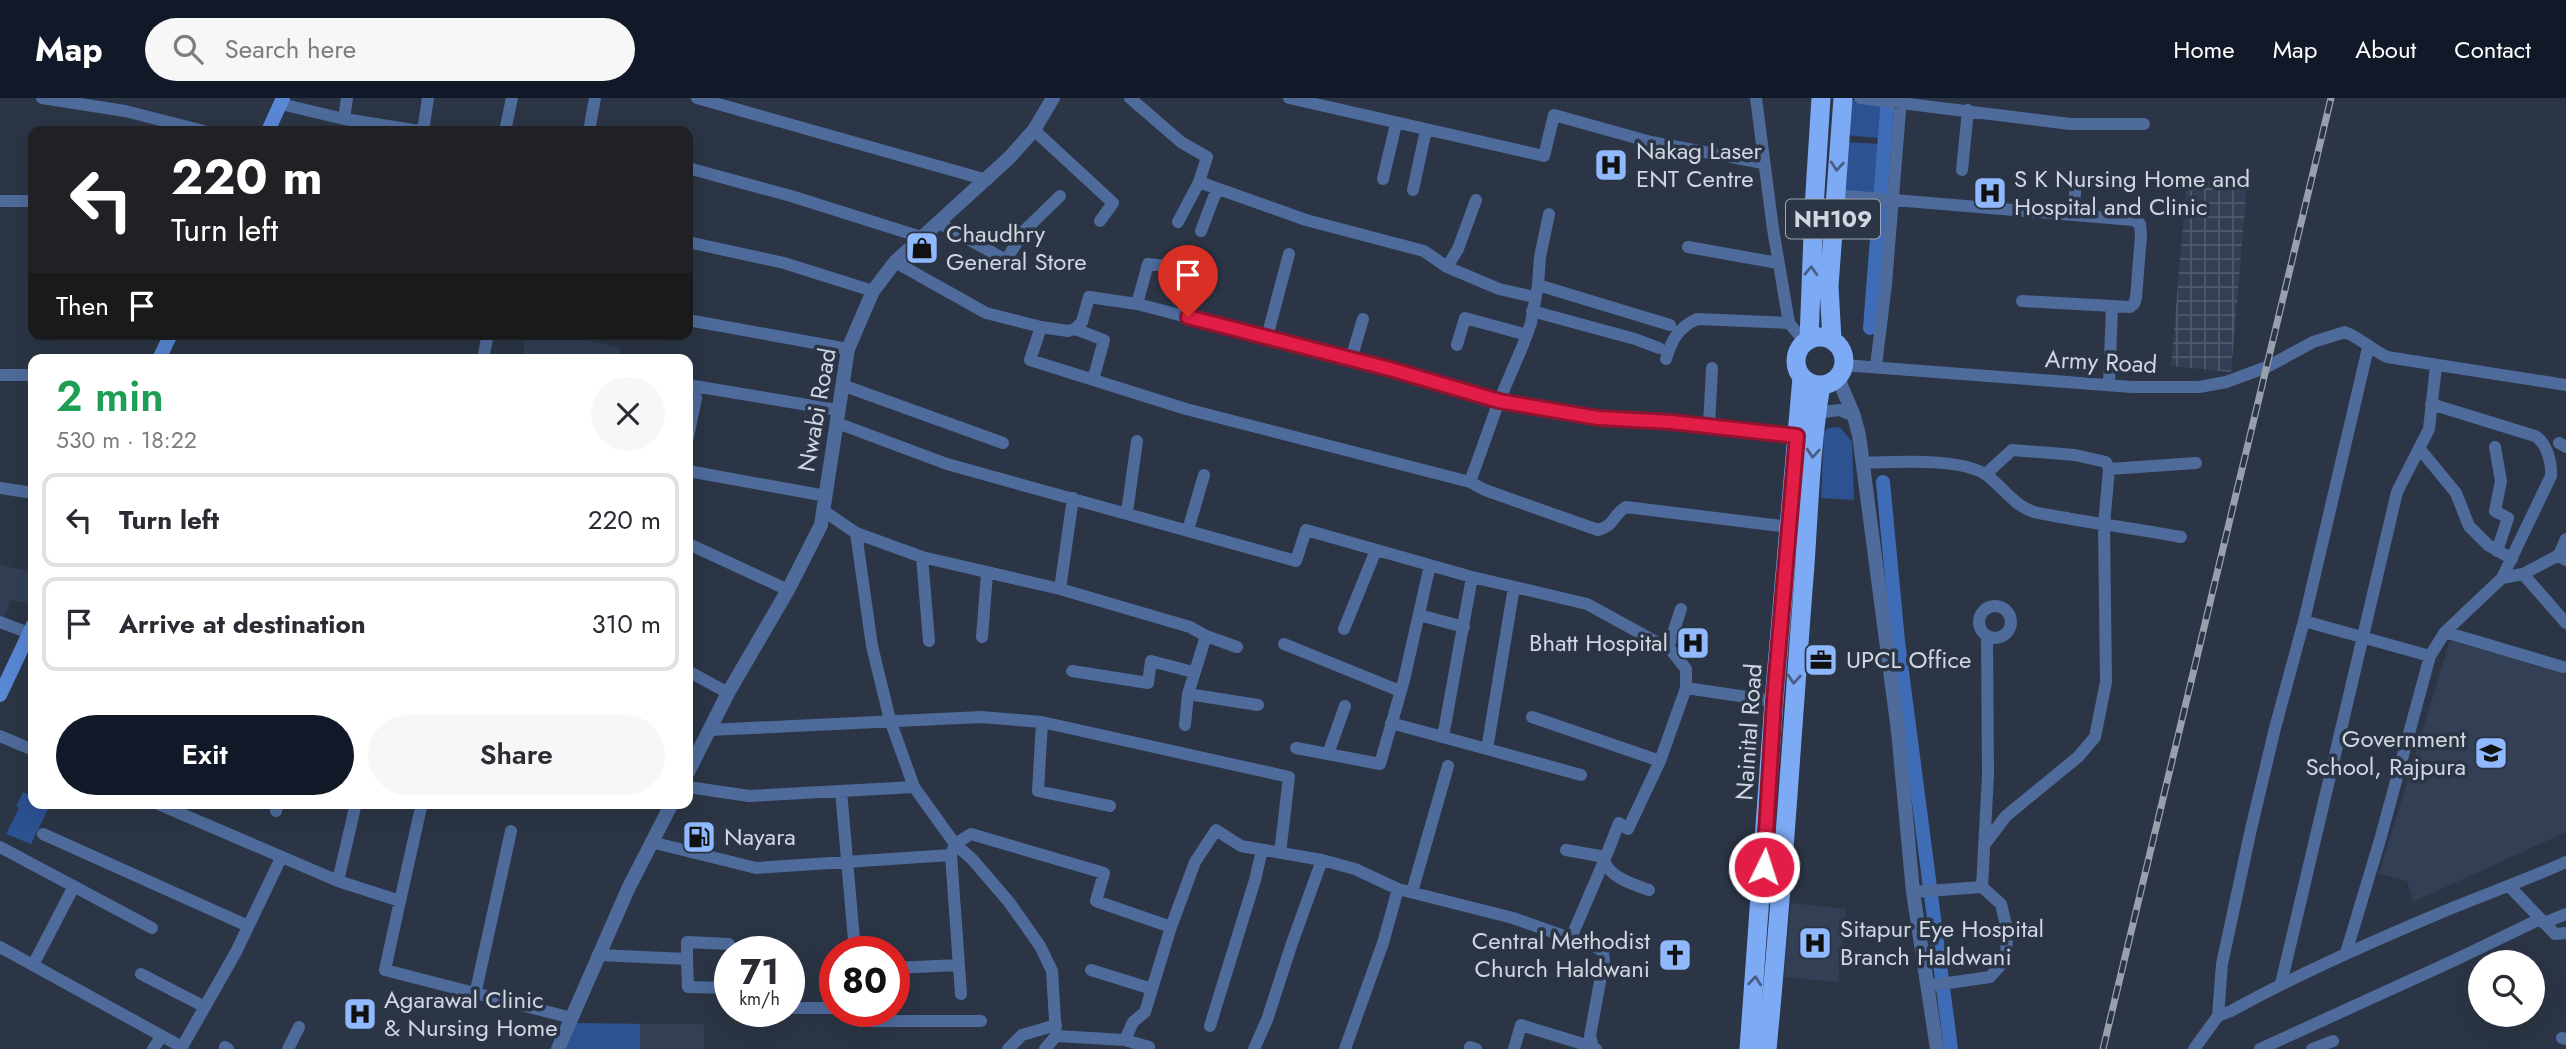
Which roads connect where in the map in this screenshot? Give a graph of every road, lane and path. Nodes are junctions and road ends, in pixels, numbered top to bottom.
1 (43, 98) edge
2 (348, 98) edge
3 (428, 98) edge
4 (512, 98) edge
5 (595, 98) edge
6 (697, 98) edge
7 (1053, 98) edge
8 (1130, 98) edge
9 (1289, 98) edge
10 (1756, 98) edge
11 (1821, 98) edge
12 (1843, 98) edge
13 (1860, 98) edge
14 (282, 101) edge
15 (1894, 101) edge
16 (1968, 110) junction
17 (344, 119) junction
18 (1396, 124) junction
19 (2144, 124) dead end
20 (184, 126) edge
21 (270, 126) edge
22 (389, 126) edge
23 (422, 126) edge
24 (506, 126) edge
25 (590, 126) edge
26 (1034, 130) junction
27 (1426, 130) junction
28 (1763, 163) junction
29 (693, 169) edge
30 (1962, 170) dead end
31 (1383, 179) dead end
32 (988, 180) junction
33 (2076, 182) dead end
34 (1199, 183) junction
35 (1217, 189) junction
36 (1413, 190) dead end
37 (1060, 195) dead end
38 (1835, 195) junction
39 (1476, 200) dead end
40 (1884, 200) junction
41 (0, 201) edge
42 (28, 201) edge
43 (1549, 214) dead end
44 (2073, 215) junction
45 (1100, 222) dead end
46 (1178, 222) dead end
47 (939, 223) junction
48 (1201, 231) dead end
49 (921, 237) junction
50 (693, 243) edge
51 (1688, 247) dead end
52 (1289, 254) dead end
53 (1204, 261) dead end
54 (895, 262) junction
55 (1778, 262) junction
56 (1447, 267) junction
57 (873, 291) junction
58 (1535, 298) junction
59 (2022, 301) dead end
60 (1137, 304) junction
61 (2112, 306) junction
62 (1363, 319) dead end
63 (693, 321) edge
64 (1788, 323) junction
65 (1670, 324) dead end
66 (1041, 327) junction
67 (1075, 329) junction
68 (1527, 335) junction
69 (1267, 337) junction
70 (1832, 340) junction
71 (1807, 341) junction
72 (1457, 345) dead end
73 (2368, 348) junction
74 (848, 349) junction
75 (1351, 359) junction
76 (1876, 366) junction
77 (2436, 366) junction
78 (1712, 368) dead end
79 (0, 375) edge
80 (28, 375) edge
81 (1834, 376) junction
82 (1802, 377) junction
83 (1093, 380) junction
84 (842, 384) junction
85 (2109, 384) junction
86 (693, 385) edge
87 (2566, 386) edge
88 (695, 398) dead end
89 (1499, 401) junction
90 (2431, 404) junction
91 (693, 409) edge
92 (1816, 412) junction
93 (1854, 416) junction
94 (838, 417) junction
95 (1709, 426) junction
96 (1797, 436) junction
97 (1137, 441) dead end
98 (1003, 443) dead end
99 (2496, 447) dead end
100 (2419, 448) junction
101 (1862, 463) junction
102 (2196, 463) dead end
103 (2109, 469) junction
104 (693, 472) edge
105 (1986, 474) junction
106 (1204, 475) dead end
107 (1470, 482) junction
108 (0, 488) edge
109 (28, 492) edge
110 (826, 496) junction
111 (1073, 498) junction
112 (824, 512) junction
113 (1127, 512) junction
114 (2104, 526) junction
115 (1789, 527) junction
116 (1188, 530) junction
117 (856, 533) junction
118 (2181, 537) dead end
119 (2566, 539) edge
120 (693, 546) edge
121 (1376, 550) junction
122 (2497, 551) junction
123 (922, 557) junction
124 (2562, 558) edge
125 (2512, 559) junction
126 (1430, 565) junction
127 (987, 574) junction
128 (2523, 574) junction
129 (1472, 577) junction
130 (2502, 578) junction
131 (1514, 587) junction
132 (1060, 589) junction
133 (788, 590) junction
134 (1681, 609) dead end
135 (1419, 615) junction
136 (2304, 621) junction
137 (0, 622) edge
138 (2566, 623) edge
139 (1464, 627) junction
140 (28, 628) edge
141 (1344, 629) dead end
142 (2445, 632) junction
143 (28, 635) edge
144 (1206, 636) junction
145 (1987, 636) dead end
146 (982, 637) dead end
147 (2364, 638) junction
148 (929, 640) dead end
149 (1284, 644) dead end
150 (1237, 647) dead end
151 (1668, 648) junction
152 (2430, 656) junction
153 (2563, 667) dead end
154 (1072, 671) dead end
155 (1193, 671) junction
156 (693, 674) edge
157 (1686, 688) junction
158 (1400, 691) junction
159 (728, 693) junction
160 (1188, 694) junction
161 (0, 695) edge
162 (1774, 701) junction
163 (1258, 705) dead end
164 (1345, 706) dead end
165 (1532, 717) dead end
166 (890, 720) junction
167 (1042, 722) junction
168 (1391, 723) junction
169 (1185, 725) dead end
170 (709, 730) junction
171 (1782, 733) junction
172 (0, 736) edge
173 (1443, 737) junction
174 (28, 748) edge
175 (1296, 748) dead end
176 (1487, 749) junction
177 (1328, 754) junction
178 (1660, 761) junction
179 (693, 762) edge
180 (1448, 766) dead end
181 (1581, 775) dead end
182 (914, 787) junction
183 (693, 788) edge
184 (841, 791) junction
185 (1110, 806) dead end
186 (170, 809) edge
187 (355, 809) edge
188 (421, 809) edge
189 (669, 809) edge
190 (511, 831) dead end
191 (43, 834) dead end
192 (651, 842) junction
193 (1984, 845) junction
194 (0, 847) edge
195 (953, 849) junction
196 (1262, 850) junction
197 (1566, 850) dead end
198 (1280, 853) junction
199 (281, 858) junction
200 (1604, 859) junction
201 (1322, 860) junction
202 (848, 862) junction
203 (2566, 862) edge
204 (338, 881) junction
205 (74, 886) junction
206 (1982, 887) junction
207 (2511, 887) junction
208 (1398, 889) junction
209 (1649, 890) dead end
210 (1918, 891) junction
211 (1412, 892) junction
212 (400, 901) junction
213 (2566, 914) edge
214 (2542, 921) junction
215 (248, 926) junction
216 (1171, 927) junction
217 (152, 928) dead end
218 (2566, 933) edge
219 (854, 936) edge
220 (1571, 939) junction
221 (714, 943) edge
222 (0, 947) edge
223 (2346, 953) junction
224 (598, 955) junction
225 (687, 959) junction
226 (33, 965) junction
227 (959, 965) junction
228 (910, 967) edge
229 (1091, 970) dead end
230 (141, 974) dead end
231 (2281, 984) junction
232 (1938, 985) junction
233 (714, 988) edge
234 (1152, 989) junction
235 (475, 995) junction
236 (961, 995) dead end
237 (205, 1007) junction
238 (2218, 1016) junction
239 (572, 1018) junction
240 (910, 1021) edge
241 (981, 1021) dead end
242 (1210, 1026) dead end
243 (299, 1027) dead end
244 (1056, 1030) junction
245 (161, 1037) junction
246 (1125, 1040) junction
247 (2333, 1041) dead end
248 (1149, 1047) edge
249 (1595, 1048) edge
250 (153, 1049) edge
251 (288, 1049) edge
252 (558, 1049) edge
253 (1008, 1049) edge
254 (1045, 1049) edge
255 (1255, 1049) edge
256 (1345, 1049) edge
257 (1514, 1049) edge
258 (1749, 1049) edge
259 (1767, 1049) edge
260 (1937, 1049) edge
261 (2194, 1049) edge
262 (2260, 1049) edge
263 (2312, 1049) edge

1 - 20 street
2 - 17 street
3 - 23 street
4 - 24 street
5 - 25 street
6 - 32 street
7 - 26 street, Nwabi Road
8 - 34 street
9 - 18 street
10 - 28 street
71 -> 11 highway, NH109
12 -> 38 highway, NH109
13 - 15 street
14 - 17 street
14 - 21 main road
15 - 16 street
15 - 40 street
16 - 19 street
16 - 30 street
17 - 22 street
18 - 27 street
18 - 31 street
26 - 32 street, Nwabi Road
26 - 45 street
27 - 28 street
27 - 36 street
28 - 55 street
29 - 49 street
32 - 47 street, Nwabi Road
33 - 44 street
34 - 35 street
34 - 46 street
35 - 48 street
35 - 56 street
37 - 47 street
38 - 40 street
38 - 70 highway, NH109
39 - 56 street
40 - 44 street
40 - 76 street
41 - 42 street
43 - 58 street
44 - 61 street
47 - 49 street, Nwabi Road
49 - 54 street, Nwabi Road
50 - 57 street
51 - 55 street
52 - 69 street
53 - 60 street
54 - 57 street, Nwabi Road
54 - 66 street
55 - 64 street
56 - 58 street
57 - 74 street, Nwabi Road
58 - 64 street
58 - 65 street
58 - 68 street
59 - 61 street
60 - 67 street
60 - 69 street
61 - 85 street
62 - 75 street
63 - 74 street
64 - 71 street
66 - 67 street
66 - 83 street
67 - 83 street
68 - 72 street
68 - 89 street
69 - 75 street
70 - 71 highway
70 - 81 highway
71 - 82 highway
73 - 77 street
73 - 85 street, Army Road
73 - 136 street
74 - 84 street, Nwabi Road
75 - 89 street
76 - 81 street, Army Road
76 - 85 street, Army Road
77 - 87 street
77 - 90 street
78 - 95 street
79 - 80 street
81 - 82 highway
81 - 92 highway, Nainital Road
81 - 93 street
82 - 96 highway, Nainital Road
83 - 107 street
84 - 94 street, Nwabi Road
84 - 98 street
86 - 94 street
88 - 91 street
89 - 95 street
89 - 107 street
90 - 100 street
90 - 125 street
92 - 93 street
92 -> 171 highway, Nainital Road
93 - 101 street
94 - 110 street, Nwabi Road
94 - 111 street
95 - 96 street
96 - 115 highway, Nainital Road
97 - 113 street
99 - 122 street
100 - 122 street
100 - 147 street
101 - 105 street
101 - 210 street
102 - 103 street
103 - 105 street
103 - 114 street
104 - 110 street
105 - 114 street
106 - 116 street
107 - 115 street
108 - 109 street
110 - 112 street, Nwabi Road
111 - 113 street
111 - 132 street
112 - 117 street
112 - 133 street, Nwabi Road
113 - 116 street
114 - 118 street
114 - 193 street
115 - 162 highway, Nainital Road
116 - 121 street
117 - 123 street
117 - 166 street
119 - 124 street
120 - 133 street
121 - 126 street
121 - 141 street
122 - 125 street
123 - 127 street
123 - 148 street
124 - 128 street
125 - 130 street
126 - 129 street
126 - 135 street
127 - 132 street
127 - 146 street
128 - 130 street
128 - 138 street
129 - 131 street
129 - 139 street
130 - 142 street
131 - 151 street
131 - 176 street
132 - 144 street
133 - 159 street, Nwabi Road
134 - 151 street
135 - 139 street
135 - 158 street
136 - 147 street
136 - 238 street
137 - 140 street
139 - 173 street
142 - 152 street
142 - 153 street
143 - 161 main road
144 - 150 street
144 - 155 street
145 - 193 street
147 - 152 street
147 - 231 street
149 - 158 street
151 - 157 street
152 - 223 street
154 - 155 street
155 - 160 street
156 - 159 street
157 - 162 street
157 - 178 street
158 - 168 street
159 - 170 street, Nwabi Road
160 - 163 street
160 - 169 street
162 - 171 highway, Nainital Road
164 - 177 street
165 - 178 street
166 - 167 street
166 - 170 street
166 - 182 street
167 - 185 street
167 - 198 street
168 - 173 street
168 - 177 street
170 - 179 street, Nwabi Road
258 -> 171 highway, Nainital Road
171 - 259 highway, Nainital Road
172 - 174 street
173 - 176 street
175 - 177 street
176 - 181 street
178 - 200 street
180 - 211 street
182 - 184 street
182 - 195 street
183 - 184 street
184 - 202 street
186 - 199 street
187 - 204 street
188 - 212 street
189 - 192 street
190 - 235 street
191 - 215 street
192 - 202 street
192 - 224 street
193 - 206 street
194 - 205 street
195 - 202 street
195 - 216 street
195 - 227 street
195 - 244 street
196 - 198 street
196 - 216 street
196 - 242 street
197 - 200 street
198 - 201 street
199 - 204 street
199 - 215 street
200 - 209 street
200 - 220 street
201 - 208 street
201 - 255 street
202 - 219 street
203 - 207 street
204 - 212 street
205 - 217 street
205 - 226 street
206 - 210 street
206 - 232 street
207 - 214 street
207 - 223 street
208 - 211 street
208 - 256 street
210 - 232 street
211 - 220 street
212 - 235 street
213 - 214 street
214 - 218 street
214 - 262 street
215 - 237 street
216 - 234 street
220 - 249 street
221 - 225 street
222 - 226 street
223 - 231 street
224 - 225 street
224 - 239 street
225 - 233 street
226 - 245 street
227 - 228 street
227 - 236 street
229 - 234 street
230 - 237 street
231 - 238 street
232 - 260 street
234 - 246 street
235 - 239 street
237 - 245 street
238 - 261 street
239 - 252 street
240 - 241 street
243 - 251 street
244 - 246 street
244 - 253 street
244 - 254 street
245 - 250 street
246 - 248 street
247 - 263 street
249 - 257 street

